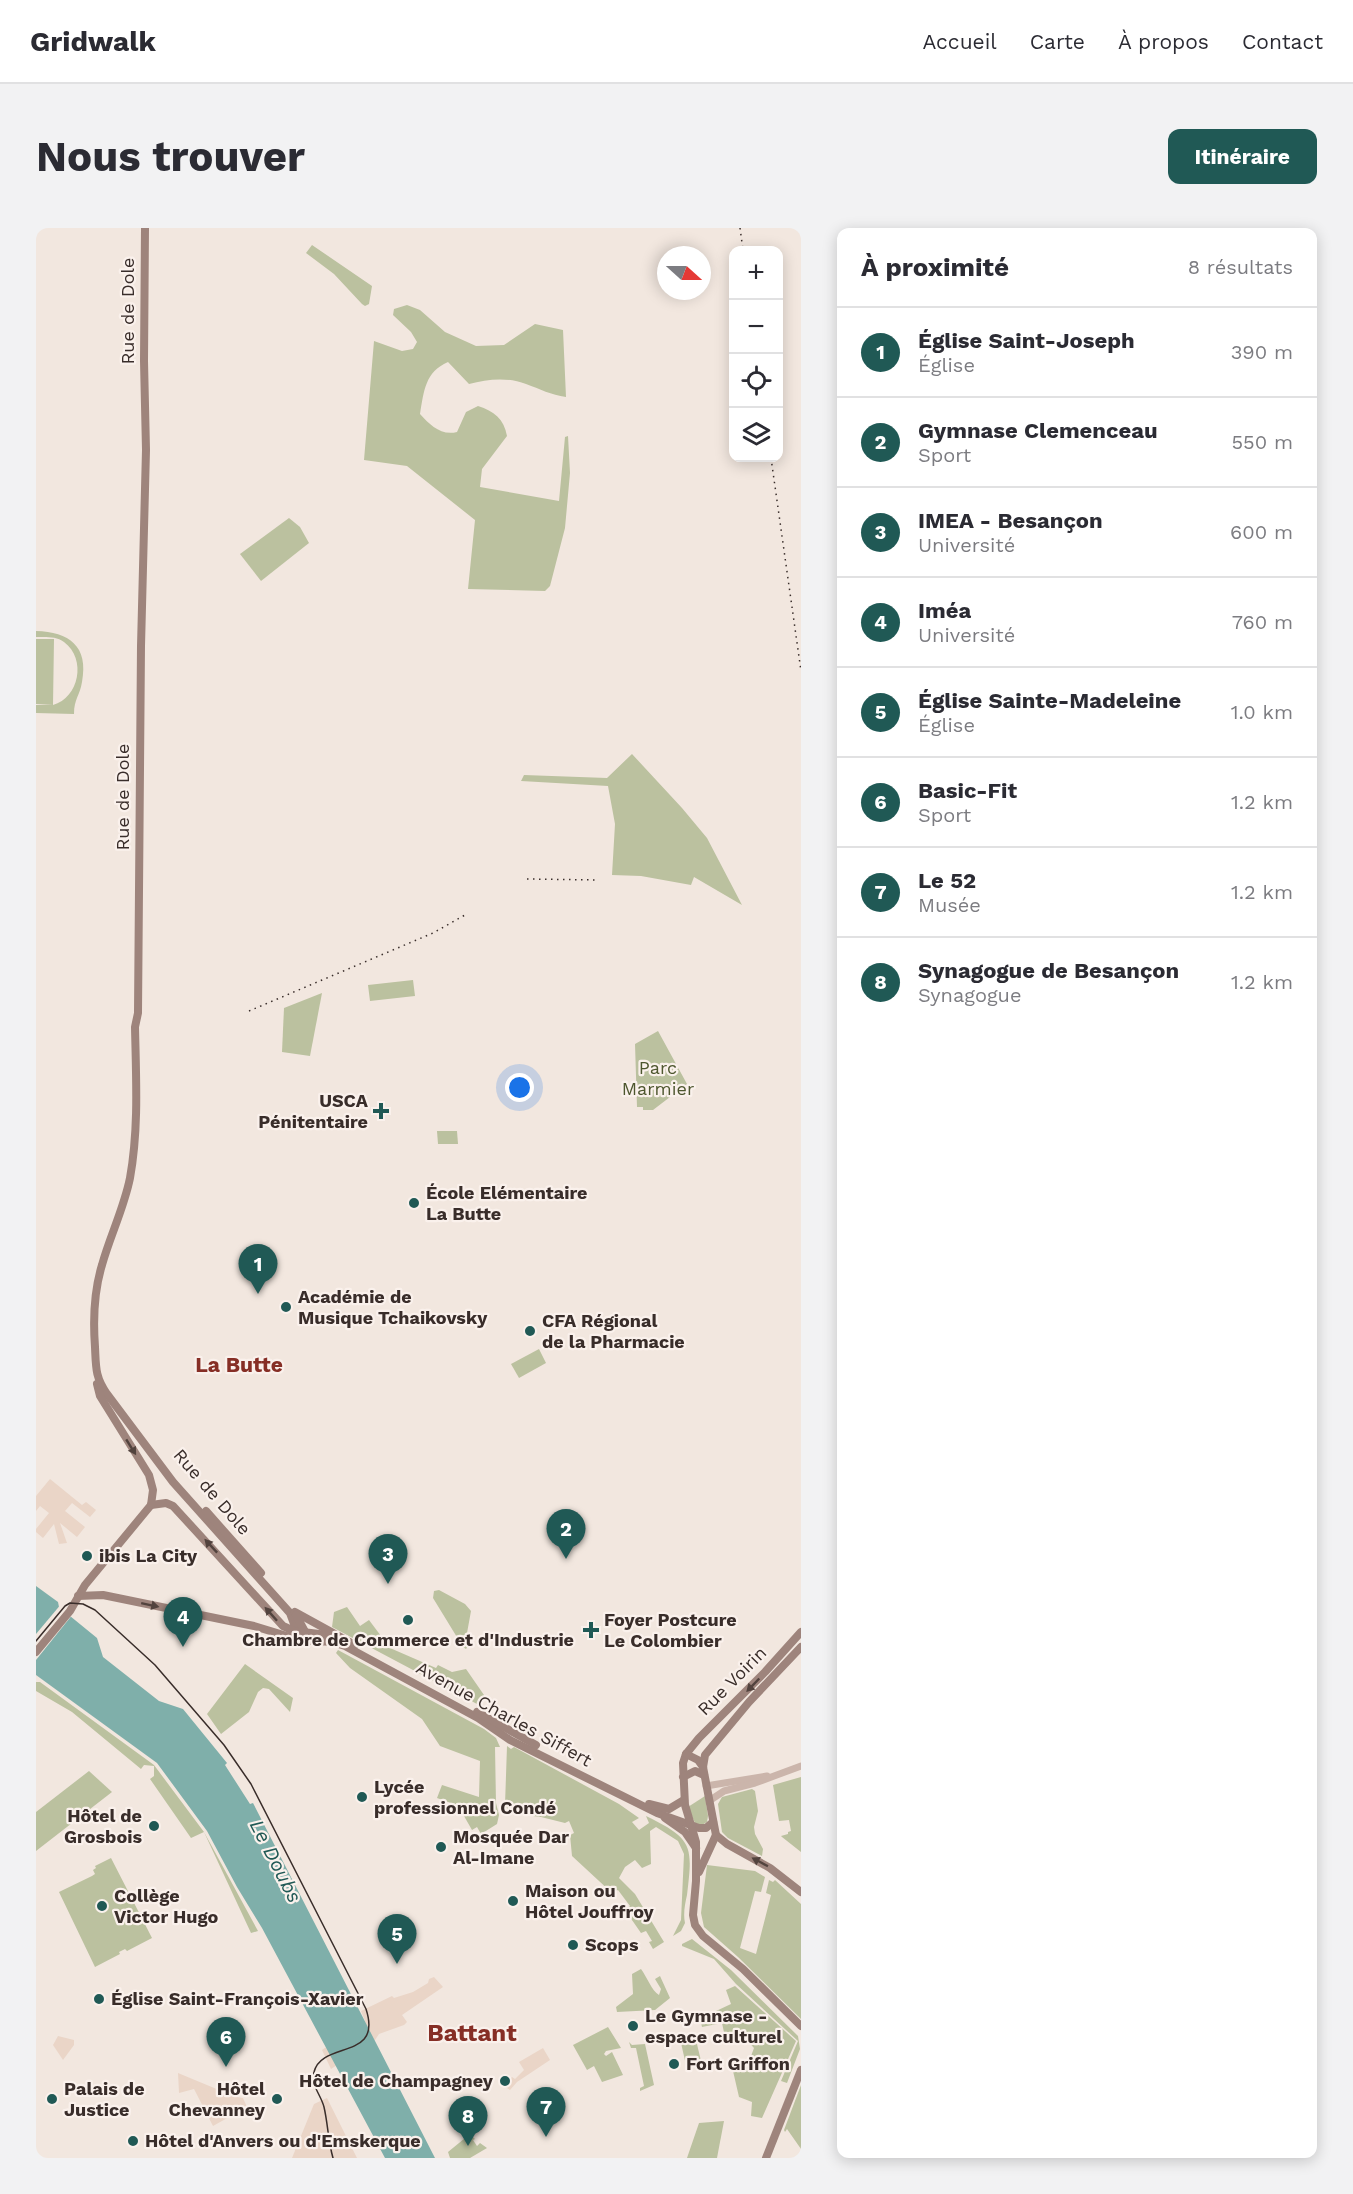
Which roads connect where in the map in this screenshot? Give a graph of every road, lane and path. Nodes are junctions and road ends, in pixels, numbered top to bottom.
1 (145, 228) edge
2 (96, 1360) junction
3 (98, 1381) junction
4 (151, 1505) junction
5 (92, 1576) junction
6 (103, 1595) junction
7 (78, 1596) junction
8 (295, 1612) junction
9 (801, 1632) edge
10 (301, 1635) junction
11 (310, 1641) joint
12 (350, 1642) junction
13 (801, 1647) edge
14 (36, 1652) edge
15 (686, 1754) junction
16 (801, 1766) edge
17 (704, 1771) junction
18 (779, 1774) junction
19 (684, 1777) junction
20 (706, 1786) junction
21 (684, 1800) junction
22 (709, 1801) junction
23 (657, 1813) junction
24 (713, 1822) junction
25 (692, 1825) junction
26 (716, 1835) junction
27 (696, 1849) junction
28 (696, 1881) junction
29 (801, 1892) edge
30 (801, 2026) edge
31 (801, 2070) edge
32 (766, 2158) edge

1 - 2 main road, Rue de Dole
2 - 3 main road, Rue de Dole
2 - 8 main road, Rue de Dole
3 -> 4 main road
3 - 10 main road, Rue de Dole
4 - 5 main road
10 -> 4 main road
5 - 6 main road
5 - 7 main road
6 - 7 main road, Avenue Charles Siffert
6 -> 10 main road, Avenue Charles Siffert
7 - 14 main road
8 - 10 main road, Rue de Dole
8 - 12 main road, Avenue Charles Siffert
9 -> 15 main road, Rue Voirin
10 - 11 main road, Rue de Dole
10 - 12 main road, Avenue Charles Siffert
11 - 23 main road, Avenue Charles Siffert
12 - 21 main road, Avenue Charles Siffert
13 - 17 main road, Rue Voirin
15 - 17 main road
15 - 19 main road
16 - 18 street
17 - 19 main road
17 - 20 main road
18 - 20 street
18 - 22 street
19 - 21 main road
20 - 22 main road
21 - 25 main road
22 - 24 main road
23 - 25 main road, Avenue Charles Siffert
23 - 27 main road
24 - 25 main road
24 - 26 main road
25 - 27 main road
26 - 28 main road
29 -> 26 main road
27 - 28 main road
28 - 30 main road
31 - 32 main road

